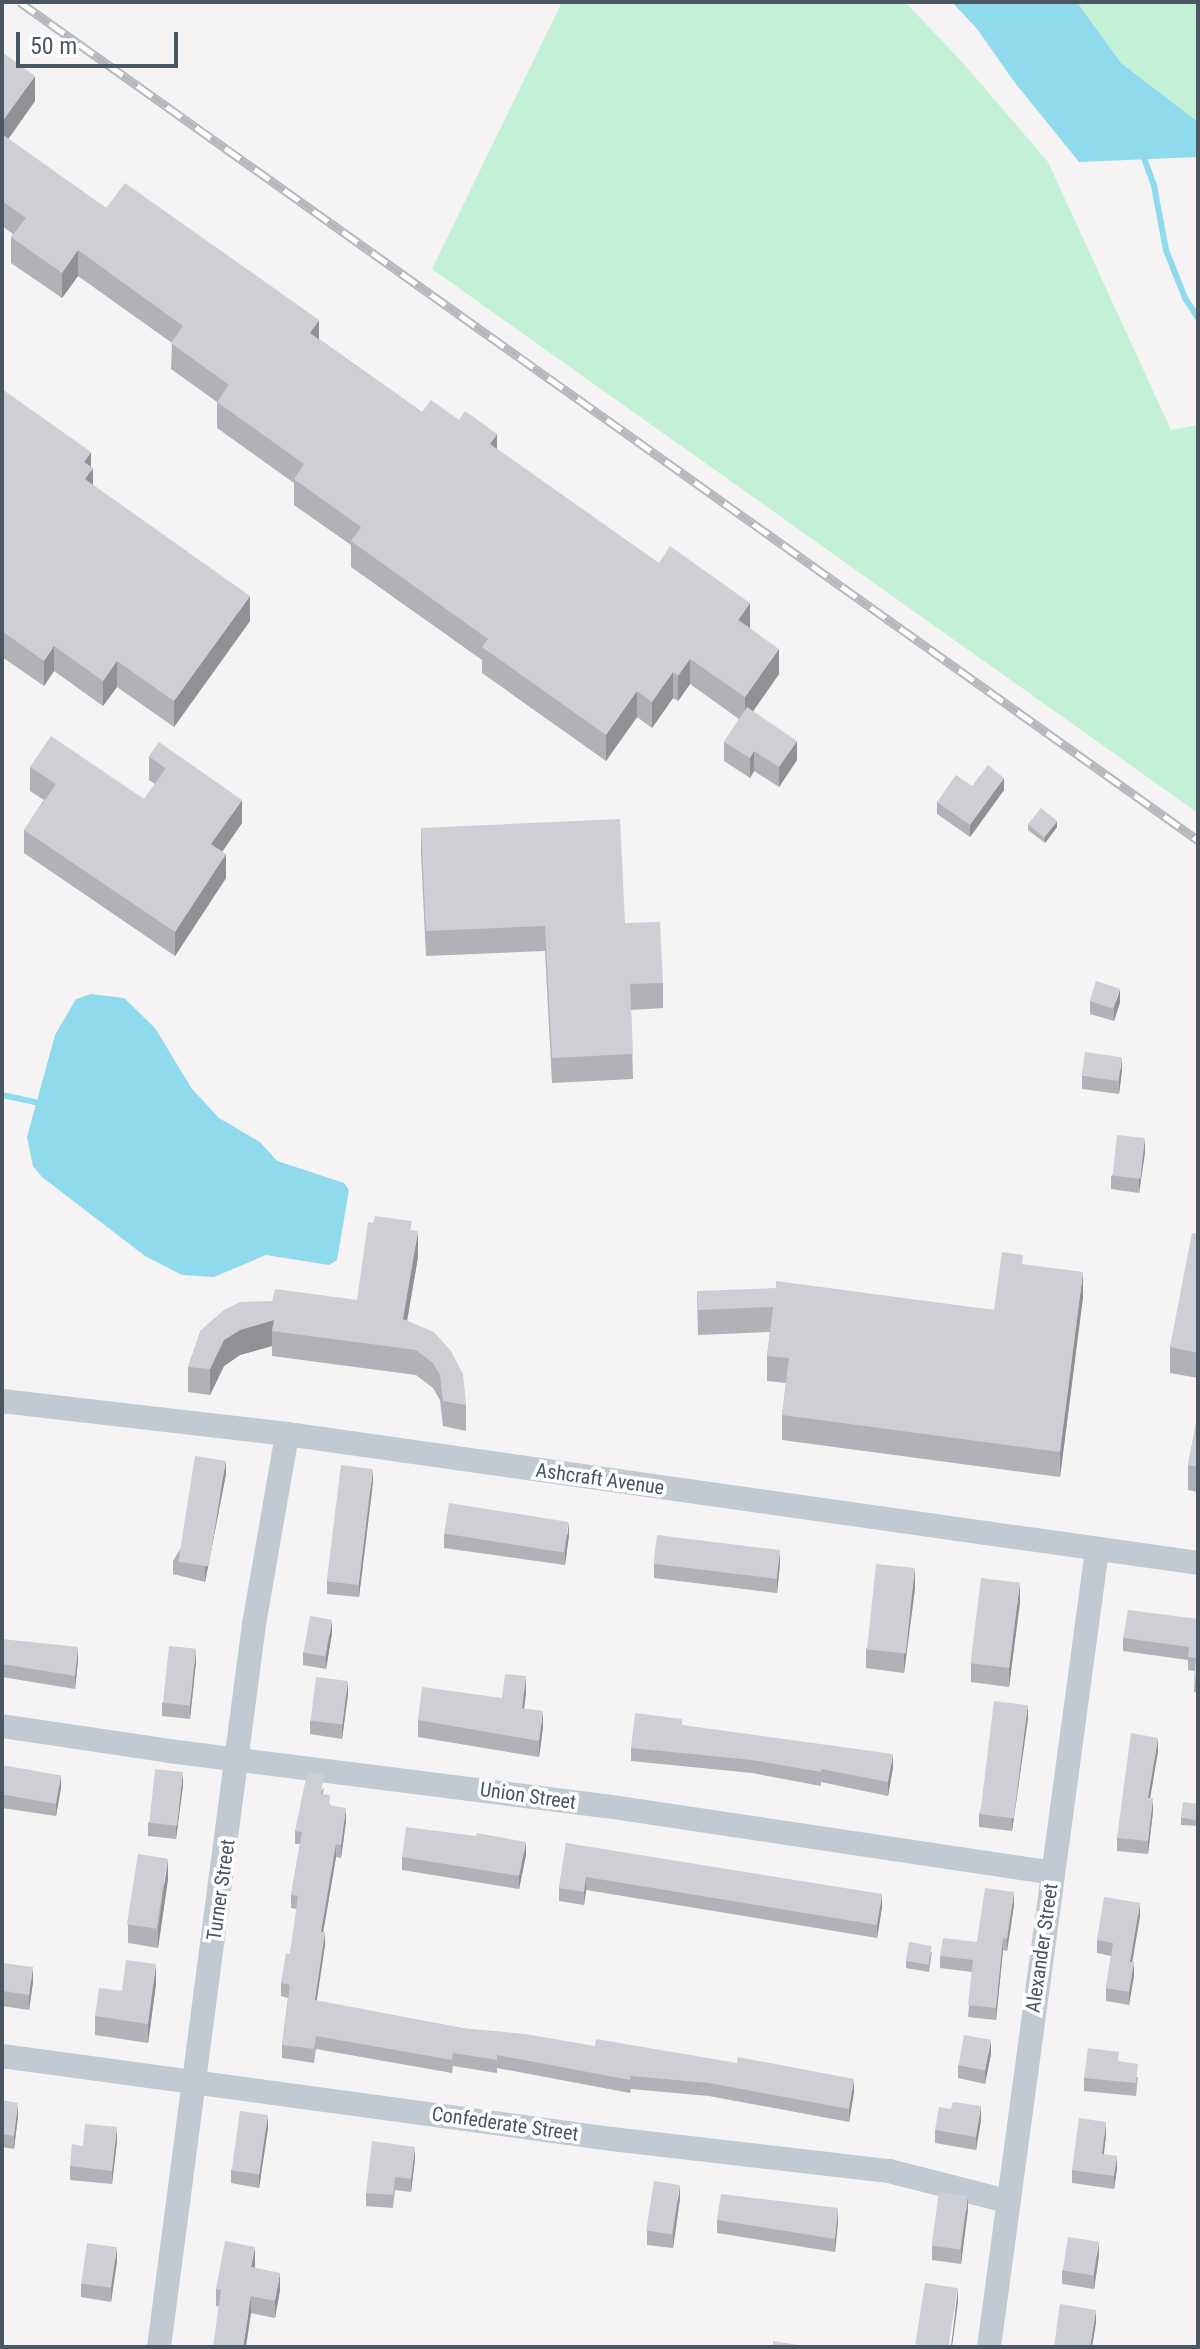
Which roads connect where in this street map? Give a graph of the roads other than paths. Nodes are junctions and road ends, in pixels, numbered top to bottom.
1 (2, 1401) edge
2 (287, 1434) junction
3 (1097, 1550) junction
4 (1198, 1563) edge
5 (2, 1726) edge
6 (238, 1760) junction
7 (1052, 1873) junction
8 (2, 2056) edge
9 (195, 2084) junction
10 (1007, 2201) junction
11 (159, 2347) edge
12 (989, 2347) edge

1 - 2 street, Ashcraft Avenue
2 - 3 street, Ashcraft Avenue
2 - 6 street, Turner Street
3 - 4 street, Ashcraft Avenue
3 - 7 street, Alexander Street
5 - 6 street, Union Street
6 - 7 street, Union Street
6 - 9 street, Turner Street
7 - 10 street, Alexander Street
8 - 9 street, Confederate Street
9 - 10 street, Confederate Street
9 - 11 street, Turner Street
10 - 12 street, Alexander Street

